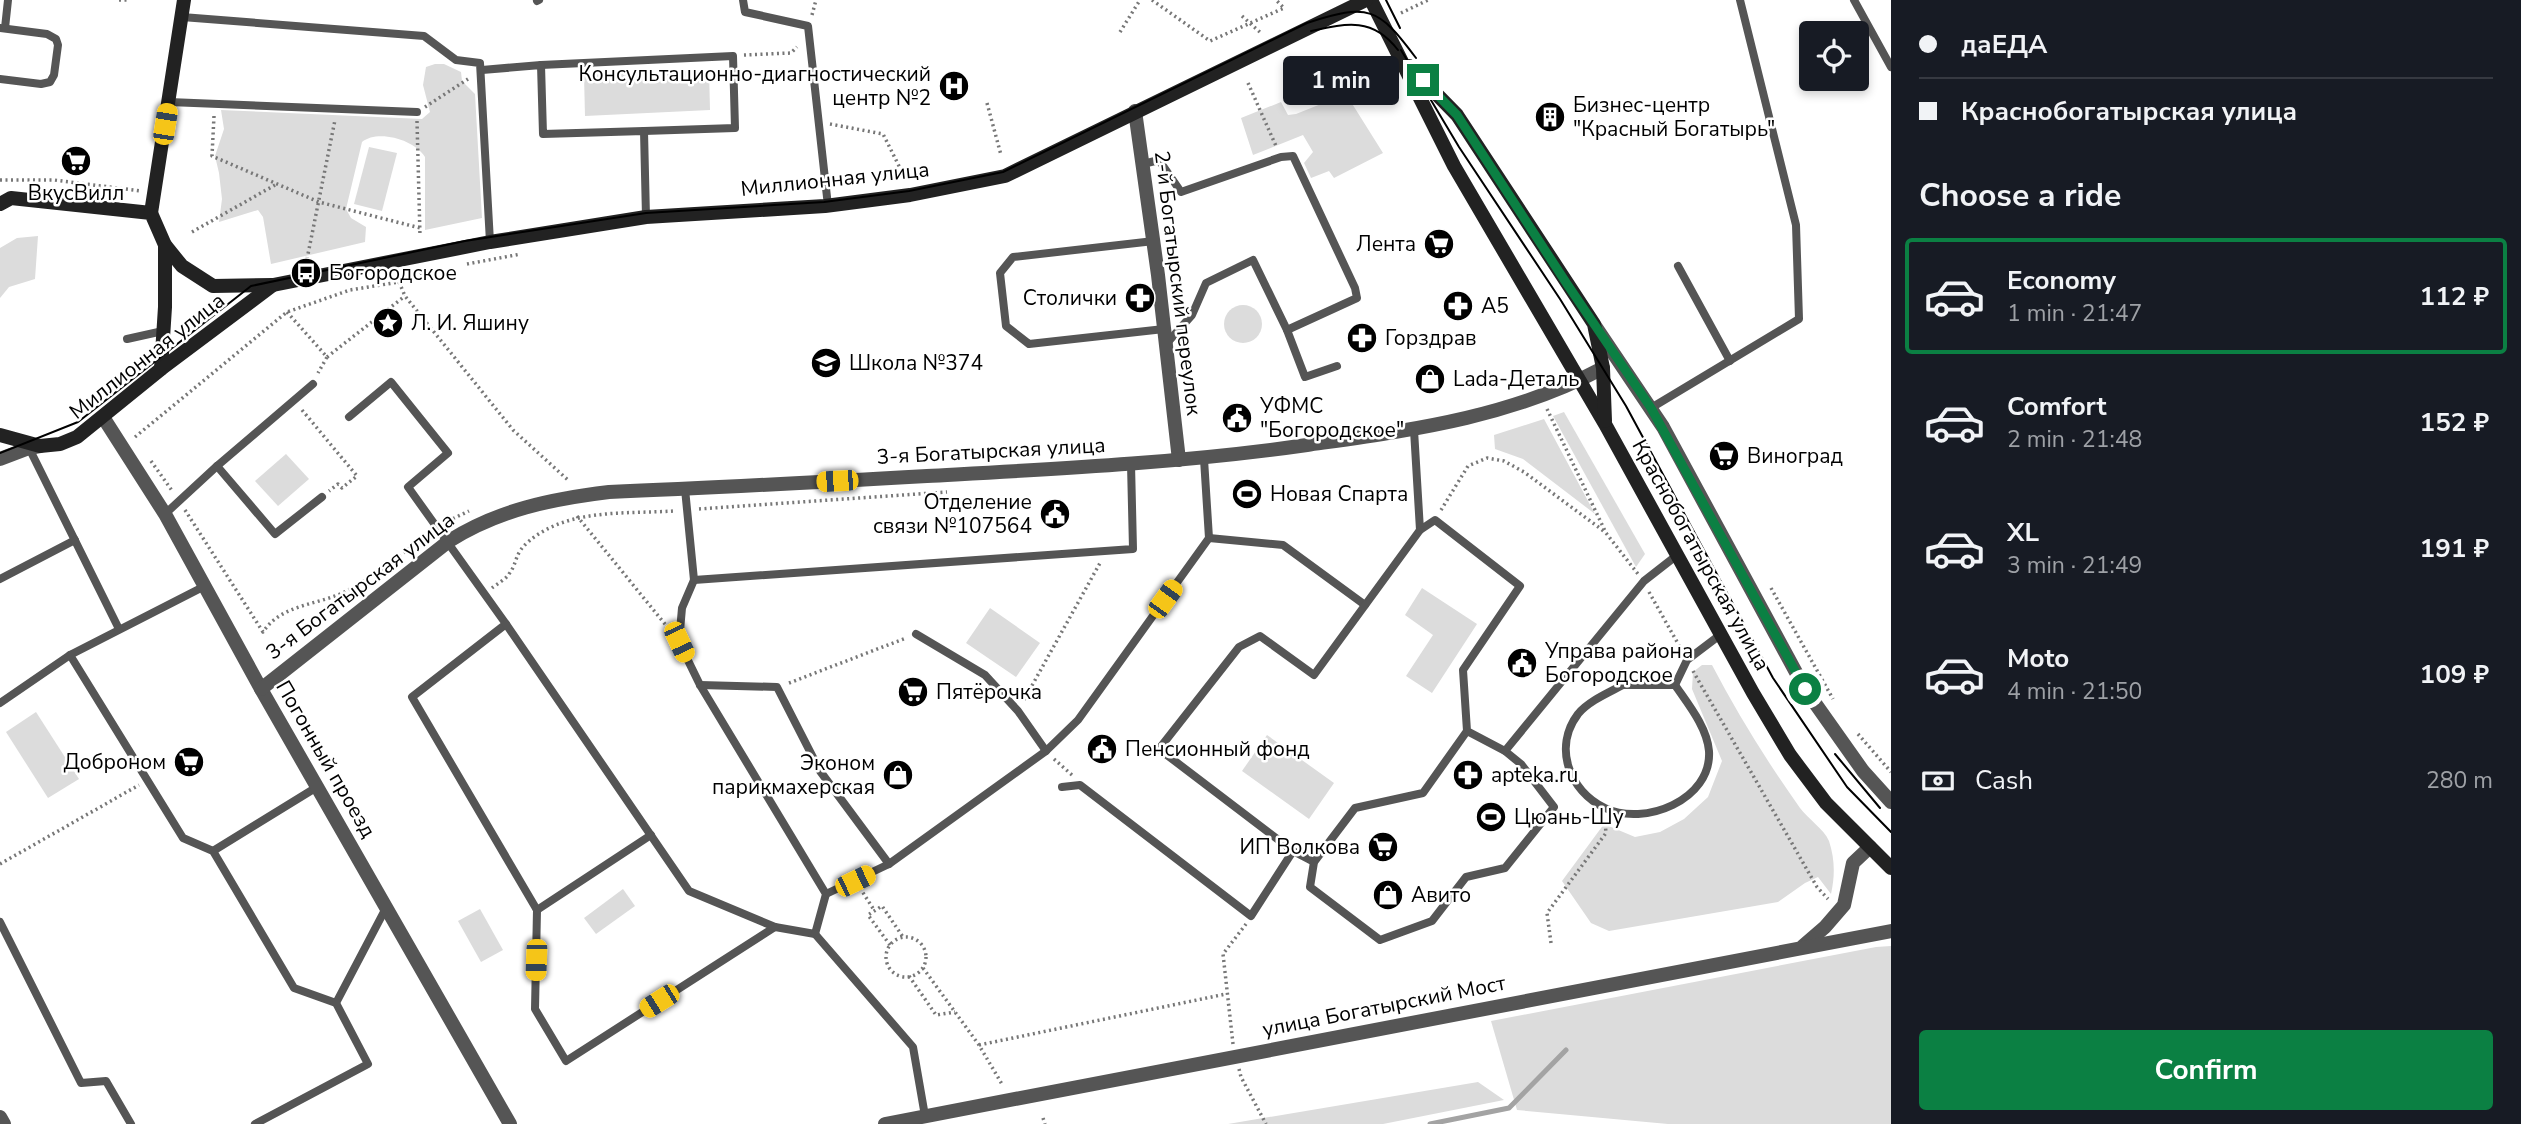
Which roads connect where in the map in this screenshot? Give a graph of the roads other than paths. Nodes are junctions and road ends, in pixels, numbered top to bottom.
1 (8, 0) edge
2 (184, 0) edge
3 (743, 0) edge
4 (1368, 0) edge
5 (1740, 0) edge
6 (1854, 0) edge
7 (181, 18) junction
8 (2, 28) edge
9 (1402, 61) junction
10 (541, 65) junction
11 (1891, 67) edge
12 (482, 70) junction
13 (0, 79) edge
14 (169, 102) junction
15 (1135, 111) junction
16 (417, 112) road end
17 (644, 131) junction
18 (1143, 164) junction
19 (0, 204) edge
20 (828, 206) junction
21 (151, 213) junction
22 (646, 217) junction
23 (1154, 241) junction
24 (489, 242) junction
25 (165, 245) junction
26 (1678, 266) dead end
27 (273, 285) junction
28 (1594, 324) junction
29 (1287, 330) junction
30 (163, 331) junction
31 (1165, 336) junction
32 (127, 339) dead end
33 (1730, 361) junction
34 (1337, 366) dead end
35 (1603, 368) junction
36 (161, 369) junction
37 (1581, 380) junction
38 (313, 384) road end
39 (1651, 408) junction
40 (103, 417) junction
41 (349, 417) dead end
42 (1605, 424) junction
43 (1414, 430) junction
44 (0, 435) edge
45 (34, 447) junction
46 (0, 458) edge
47 (1204, 459) junction
48 (1179, 460) junction
49 (1130, 464) junction
50 (217, 466) junction
51 (685, 489) junction
52 (322, 497) road end
53 (165, 514) junction
54 (1420, 530) junction
55 (1209, 538) junction
56 (75, 540) junction
57 (449, 541) junction
58 (1676, 556) junction
59 (0, 579) edge
60 (694, 580) junction
61 (204, 587) junction
62 (1365, 605) junction
63 (506, 624) junction
64 (119, 629) junction
65 (916, 634) road end
66 (1720, 635) junction
67 (70, 656) junction
68 (700, 685) junction
69 (1675, 685) junction
70 (261, 689) junction
71 (0, 702) edge
72 (1467, 731) junction
73 (1046, 751) junction
74 (1505, 751) junction
75 (317, 787) junction
76 (1062, 787) dead end
77 (1891, 802) edge
78 (651, 835) junction
79 (1870, 847) junction
80 (213, 851) junction
81 (1293, 851) junction
82 (1314, 862) junction
83 (890, 864) junction
84 (1891, 868) edge
85 (826, 894) junction
86 (387, 906) junction
87 (537, 910) junction
88 (0, 922) edge
89 (775, 927) junction
90 (1891, 931) edge
91 (815, 934) junction
92 (1801, 947) junction
93 (336, 1003) junction
94 (925, 1116) junction
95 (0, 1117) edge
96 (4, 1124) edge
97 (131, 1124) edge
98 (255, 1124) edge
99 (510, 1124) edge
100 (885, 1124) edge

1 - 8 lane
2 - 7 street
3 - 20 lane
4 - 9 street, Краснобогатырская улица
4 - 15 street, Миллионная улица
5 - 33 lane
6 - 11 lane
7 - 12 lane
7 - 14 street
8 - 13 lane
9 - 28 street, Краснобогатырская улица
9 - 37 street, Краснобогатырская улица
10 - 12 lane
10 - 17 lane
10 - 17 lane
12 - 24 lane
14 - 16 lane
14 - 21 street
15 - 18 street, 2-й Богатырский переулок
15 - 20 street, Миллионная улица
17 - 22 lane
18 - 23 street, 2-й Богатырский переулок
18 - 29 lane
19 - 21 street
20 - 22 street, Миллионная улица
21 - 25 street, Миллионная улица
22 - 24 street, Миллионная улица
23 - 31 street, 2-й Богатырский переулок
23 - 31 lane
24 - 27 street, Миллионная улица
25 - 27 street, Миллионная улица
25 - 30 street
26 - 33 lane
27 - 36 street, Миллионная улица
28 - 35 street, Краснобогатырская улица
28 - 39 street
29 - 31 lane
29 - 34 lane
30 - 32 lane
30 - 36 street
31 - 48 street, 2-й Богатырский переулок
33 - 39 lane
35 - 37 street, 3-я Богатырская улица
35 - 42 street, Краснобогатырская улица
36 - 40 street, Миллионная улица
37 - 42 street, Краснобогатырская улица
37 - 43 street, 3-я Богатырская улица
38 - 50 lane
39 - 77 street
40 - 45 street, Миллионная улица
40 - 53 street, Погонный проезд
41 - 57 lane
42 - 58 street, Краснобогатырская улица
43 - 47 street, 3-я Богатырская улица
43 - 54 lane
44 - 45 street, Миллионная улица
45 - 46 street
45 - 56 lane
47 - 48 street, 3-я Богатырская улица
47 - 55 lane
48 - 49 street, 3-я Богатырская улица
49 - 51 street, 3-я Богатырская улица
49 - 60 lane
50 - 52 lane
50 - 53 lane
51 - 57 street, 3-я Богатырская улица
51 - 60 lane
53 - 61 street, Погонный проезд
54 - 62 lane
54 - 72 lane
55 - 62 lane
55 - 73 lane
56 - 59 lane
56 - 64 lane
57 - 63 lane
57 - 70 street, 3-я Богатырская улица
58 - 66 street, Краснобогатырская улица
58 - 74 lane
60 - 68 lane
61 - 64 lane
61 - 70 street, Погонный проезд
62 - 81 lane
63 - 78 lane
63 - 87 lane
64 - 67 lane
65 - 73 lane
66 - 69 lane
66 - 79 street, Краснобогатырская улица
67 - 71 lane
67 - 80 lane
68 - 83 lane
68 - 85 lane
69 - 69 lane
70 - 75 street, Погонный проезд
72 - 74 lane
72 - 82 lane
73 - 83 lane
74 - 82 lane
75 - 80 lane
75 - 86 street, Погонный проезд
76 - 81 lane
78 - 87 lane
78 - 89 lane
79 - 84 street, Краснобогатырская улица
79 - 92 street
80 - 93 lane
81 - 82 lane
83 - 85 lane
85 - 91 lane
86 - 93 lane
86 - 99 street, Погонный проезд
87 - 89 lane
88 - 97 lane
89 - 91 lane
90 - 92 street, улица Богатырский Мост
91 - 94 lane
92 - 94 street, улица Богатырский Мост
93 - 98 lane
94 - 100 street, улица Богатырский Мост
95 - 96 street

